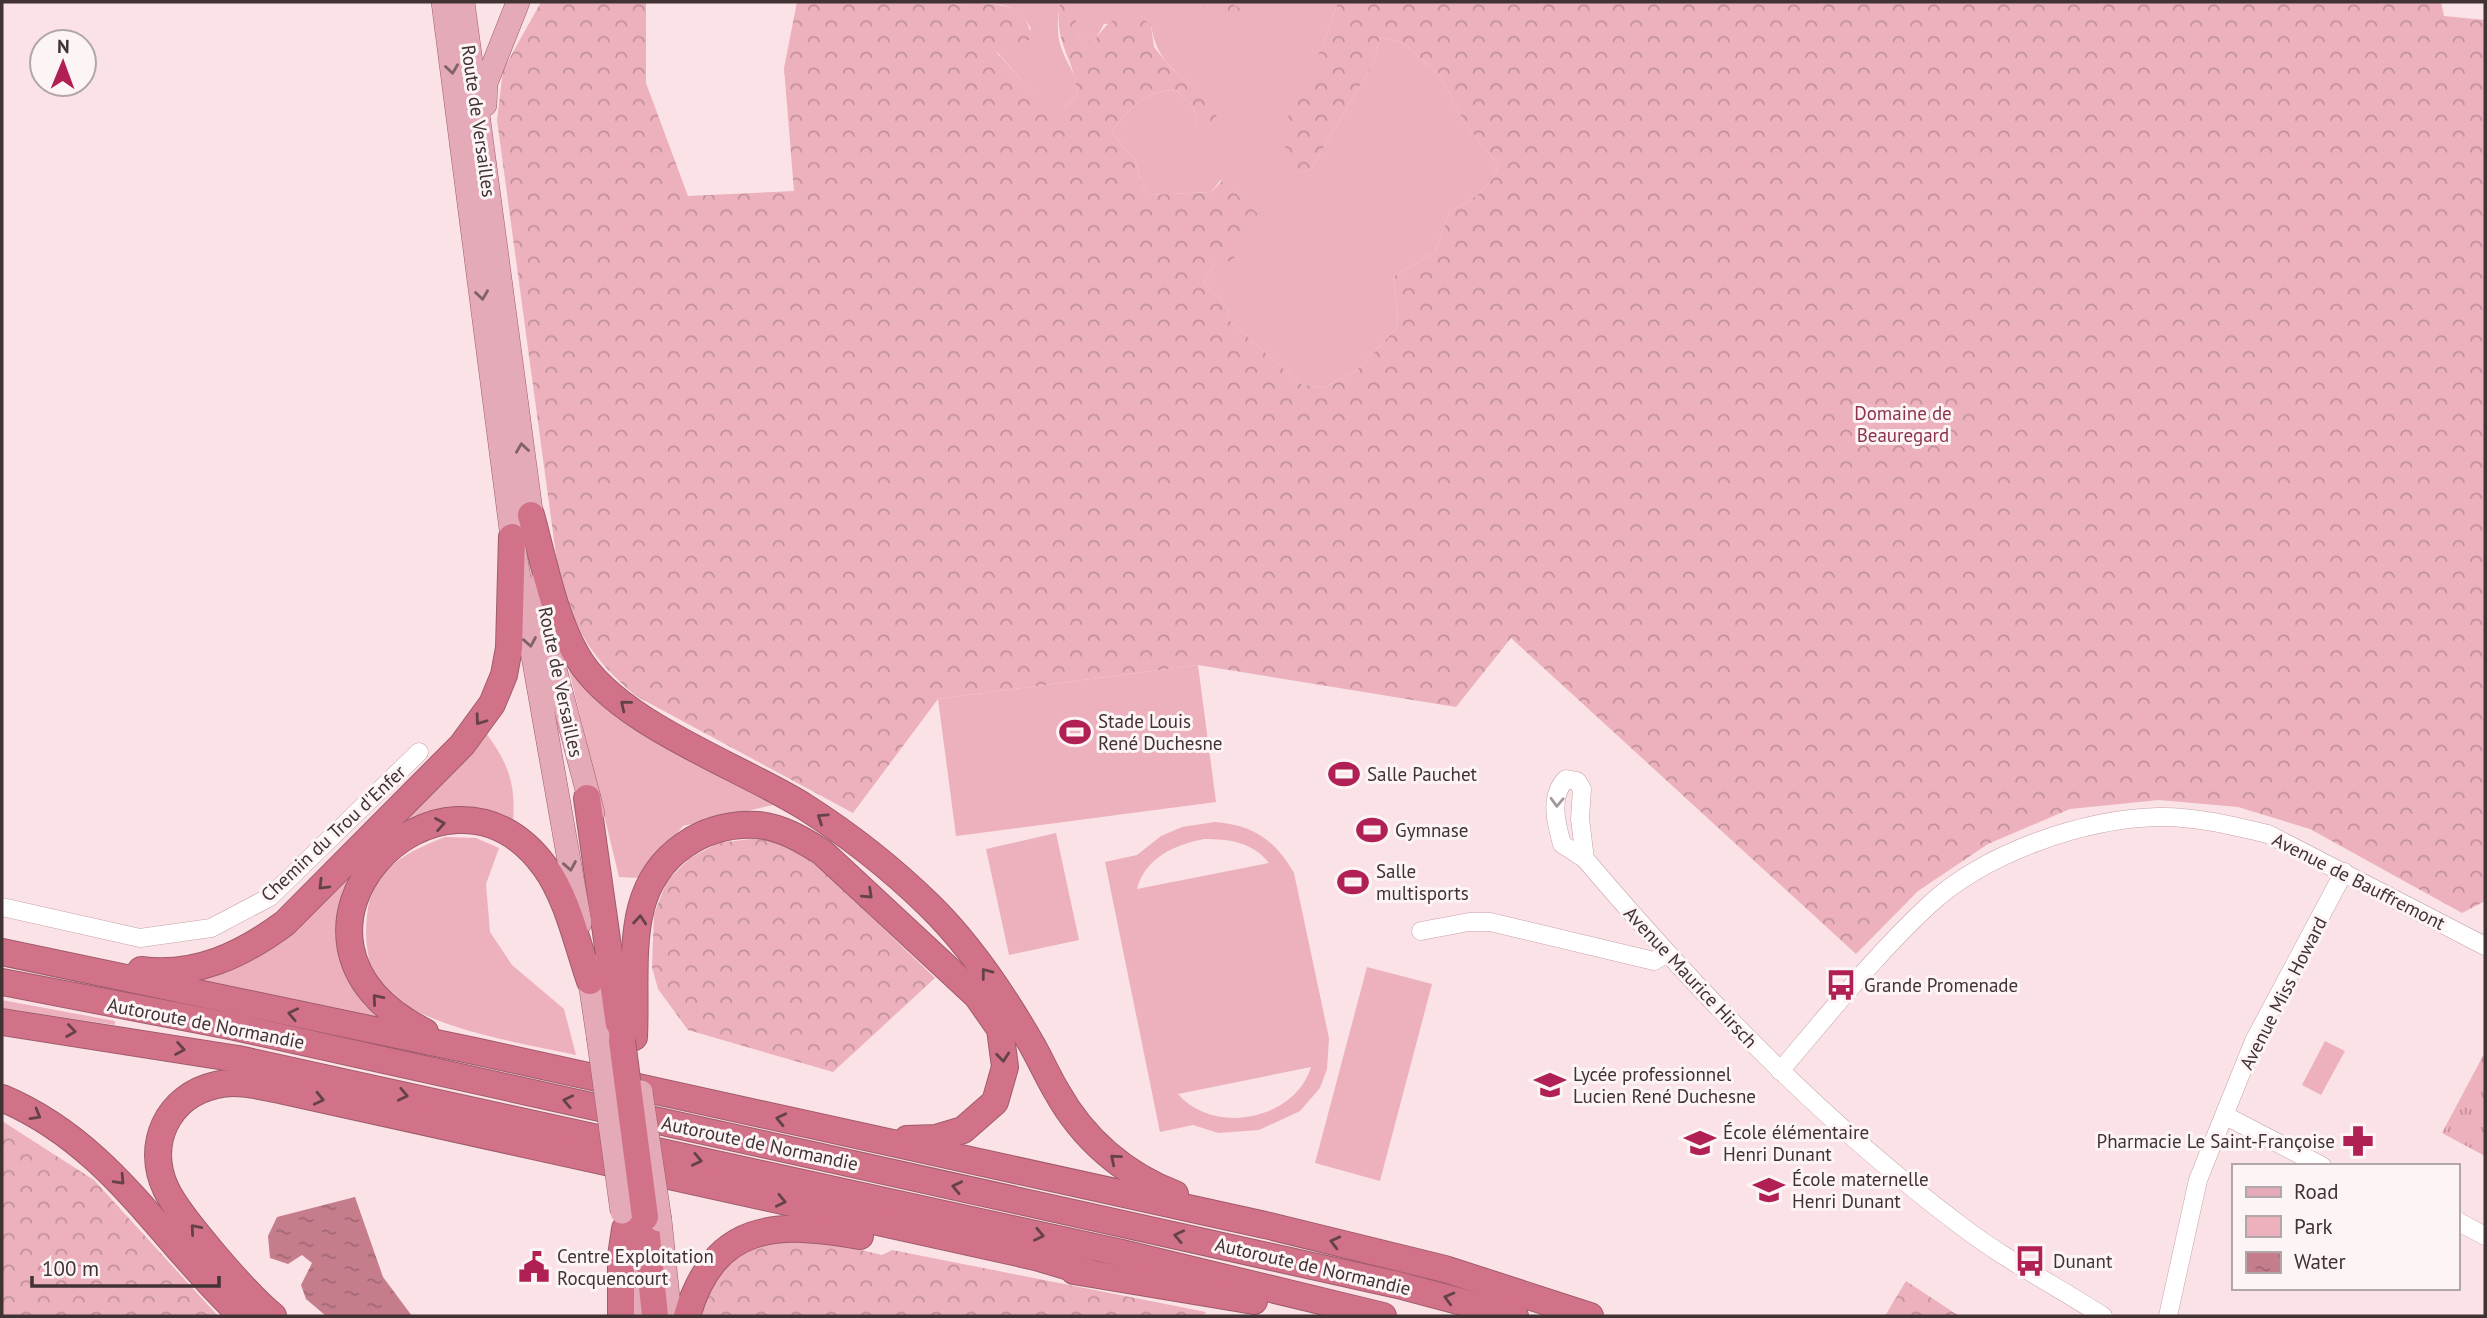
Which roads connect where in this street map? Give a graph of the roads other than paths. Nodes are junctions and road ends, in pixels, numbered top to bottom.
1 (443, 2) edge
2 (463, 2) edge
3 (518, 2) edge
4 (484, 154) junction
5 (531, 515) junction
6 (512, 537) junction
7 (419, 752) dead end
8 (587, 798) joint
9 (1585, 859) dead end
10 (2344, 872) junction
11 (2, 907) edge
12 (1421, 932) dead end
13 (2485, 946) edge
14 (1667, 953) junction
15 (11, 954) edge
16 (590, 981) junction
17 (2, 982) edge
18 (2, 1021) edge
19 (622, 1039) junction
20 (480, 1052) junction
21 (1780, 1071) junction
22 (2, 1098) edge
23 (2226, 1116) junction
24 (848, 1134) junction
25 (2318, 1164) edge
26 (638, 1219) junction
27 (2459, 1223) edge
28 (1265, 1225) junction
29 (2485, 1236) edge
30 (1090, 1272) junction
31 (1332, 1303) junction
32 (242, 1316) edge
33 (273, 1316) edge
34 (621, 1316) edge
35 (635, 1316) edge
36 (655, 1316) edge
37 (670, 1316) edge
38 (687, 1316) edge
39 (1383, 1316) edge
40 (1515, 1316) edge
41 (1590, 1316) edge
42 (2103, 1316) edge
43 (2168, 1316) edge

1 -> 6 main road, Route de Versailles
2 - 4 main road, Route de Versailles
3 - 4 main road
5 -> 4 main road, Route de Versailles
5 - 8 main road, Route de Versailles
28 -> 5 highway
6 -> 15 highway
6 -> 16 main road, Route de Versailles
7 - 11 street, Chemin du Trou d'Enfer
8 - 19 highway
9 - 14 street, Avenue Maurice Hirsch
10 - 13 street, Avenue de Bauffremont
10 - 21 street, Avenue de Bauffremont
10 - 23 street, Avenue Miss Howard
12 - 14 street
14 - 21 street, Avenue Maurice Hirsch
20 -> 15 highway
16 - 19 main road, Route de Versailles
20 -> 16 highway
40 -> 17 highway, Autoroute de Normandie
18 -> 31 highway, Autoroute de Normandie
19 -> 24 highway
19 - 26 highway, bridge
24 -> 20 highway
21 - 42 street, Avenue Maurice Hirsch
22 -> 32 highway
23 - 25 street
23 - 43 street, Avenue Miss Howard
24 - 28 highway
26 - 34 highway
26 - 35 main road
26 - 36 highway
26 - 37 main road
27 - 29 street
41 -> 28 highway
30 - 31 highway
33 -> 30 highway
30 - 38 highway
31 - 39 highway, Autoroute de Normandie

